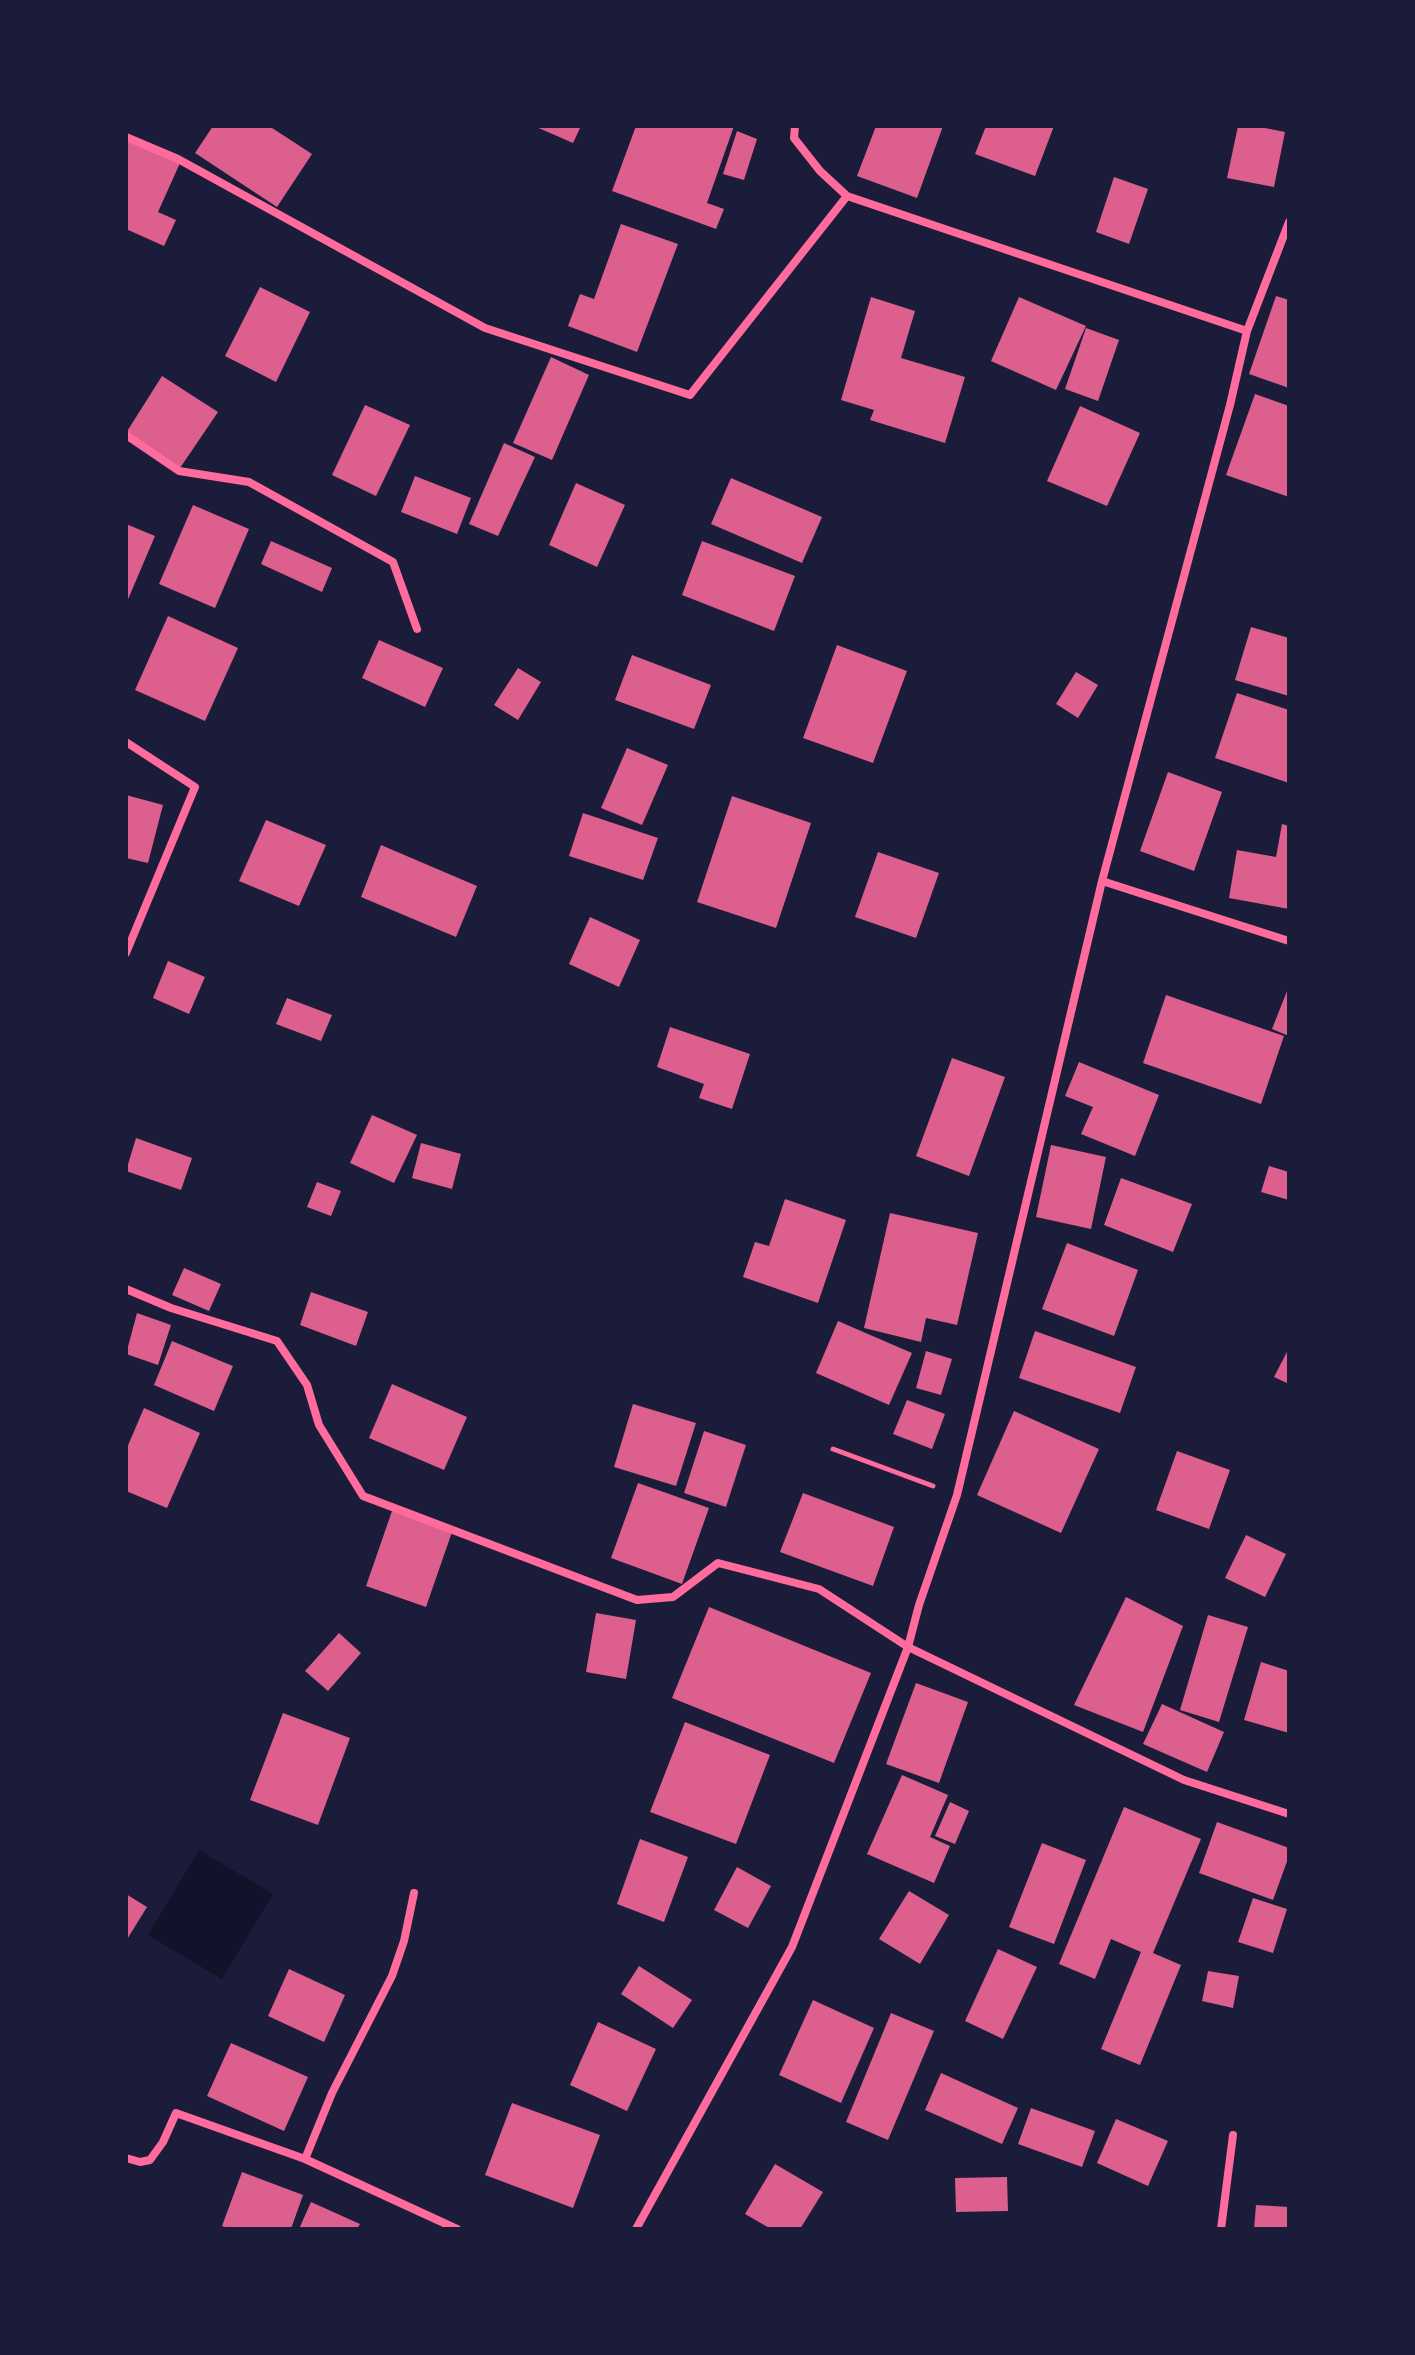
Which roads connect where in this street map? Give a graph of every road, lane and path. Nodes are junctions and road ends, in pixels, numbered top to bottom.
1 (795, 126) edge
2 (126, 137) edge
3 (847, 196) junction
4 (1288, 229) edge
5 (1247, 331) junction
6 (126, 435) edge
7 (417, 629) dead end
8 (126, 742) edge
9 (1102, 881) junction
10 (1289, 941) edge
11 (126, 953) edge
12 (126, 1289) edge
13 (833, 1449) dead end
14 (957, 1495) junction
15 (908, 1647) junction
16 (1289, 1814) edge
17 (414, 1893) dead end
18 (1233, 2135) dead end
19 (126, 2158) edge
20 (305, 2159) junction
21 (457, 2229) edge
22 (636, 2229) edge
23 (1221, 2229) edge

1 - 3 street
2 - 3 street
3 - 5 street
4 - 5 street
5 - 9 street
6 - 7 street
8 - 11 street
9 - 10 street
9 - 14 street
12 - 15 street
13 - 14 path
14 - 15 street
15 - 16 street
15 - 22 street
17 - 20 street
18 - 23 street
19 - 20 street
20 - 21 street

